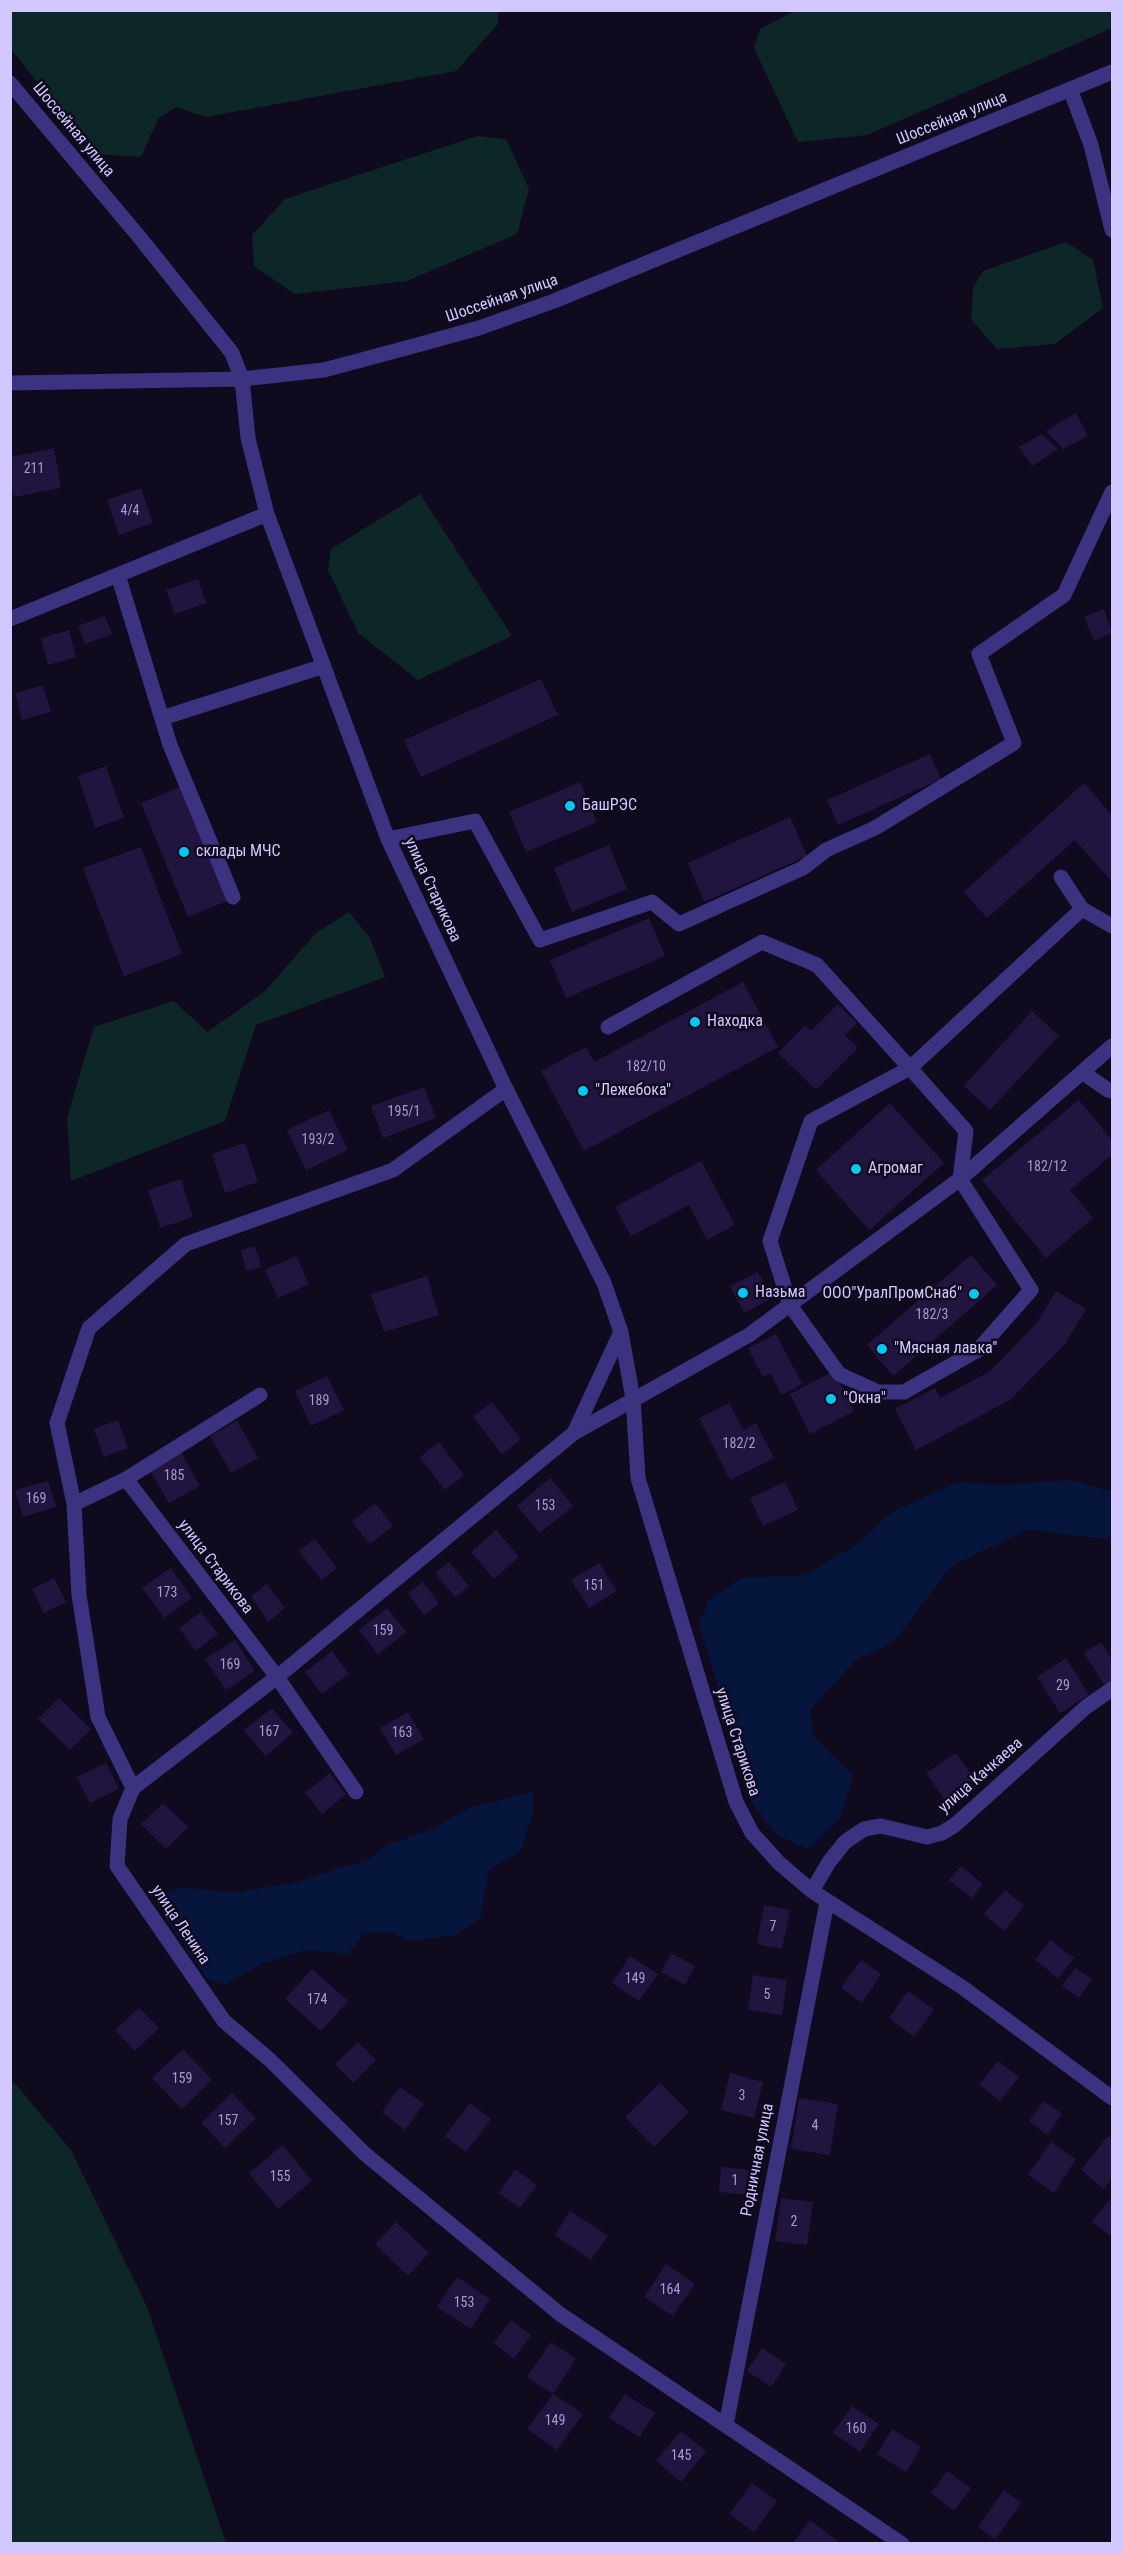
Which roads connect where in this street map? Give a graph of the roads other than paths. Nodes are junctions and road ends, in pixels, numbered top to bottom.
1 (1113, 72) edge
2 (10, 83) edge
3 (1071, 89) junction
4 (1113, 230) edge
5 (242, 380) junction
6 (10, 383) edge
7 (1113, 492) edge
8 (267, 514) junction
9 (118, 576) junction
10 (10, 619) edge
11 (324, 666) junction
12 (162, 717) junction
13 (388, 839) junction
14 (1061, 877) dead end
15 (233, 897) dead end
16 (1082, 909) junction
17 (1113, 926) edge
18 (608, 1027) dead end
19 (1113, 1046) edge
20 (910, 1068) junction
21 (1082, 1072) junction
22 (506, 1089) junction
23 (1113, 1091) edge
24 (960, 1179) junction
25 (790, 1305) junction
26 (621, 1332) junction
27 (260, 1395) dead end
28 (633, 1399) junction
29 (574, 1433) junction
30 (126, 1479) junction
31 (74, 1504) junction
32 (277, 1677) junction
33 (1113, 1689) edge
34 (133, 1788) junction
35 (356, 1792) dead end
36 (812, 1891) junction
37 (827, 1902) junction
38 (1113, 2098) edge
39 (726, 2425) junction
40 (902, 2544) edge

1 - 3 street, Шоссейная улица
2 - 5 street, Шоссейная улица
3 - 4 street
3 - 5 street, Шоссейная улица
5 - 6 street
5 - 8 street, улица Старикова
7 - 13 street
8 - 9 street
8 - 11 street, улица Старикова
9 - 10 street
9 - 12 street
11 - 12 street
11 - 13 street, улица Старикова
12 - 15 street
13 - 22 street, улица Старикова
14 - 16 street
16 - 17 street
16 - 20 street
18 - 20 street
19 - 21 street
20 - 24 street
20 - 25 street
21 - 23 street
21 - 24 street
22 - 26 street, улица Старикова
22 - 31 street
24 - 25 street
24 - 25 street
25 - 28 street
26 - 28 street, улица Старикова
26 - 29 street
27 - 30 street
28 - 29 street
28 - 36 street, улица Старикова
29 - 32 street
30 - 31 street
30 - 32 street, улица Старикова
31 - 34 street
32 - 34 street
32 - 35 street, улица Старикова
33 - 36 street, улица Качкаева
34 - 39 street, улица Ленина
36 - 37 street, улица Старикова
37 - 38 street, улица Старикова
37 - 39 street, Родничная улица
39 - 40 street, улица Ленина

